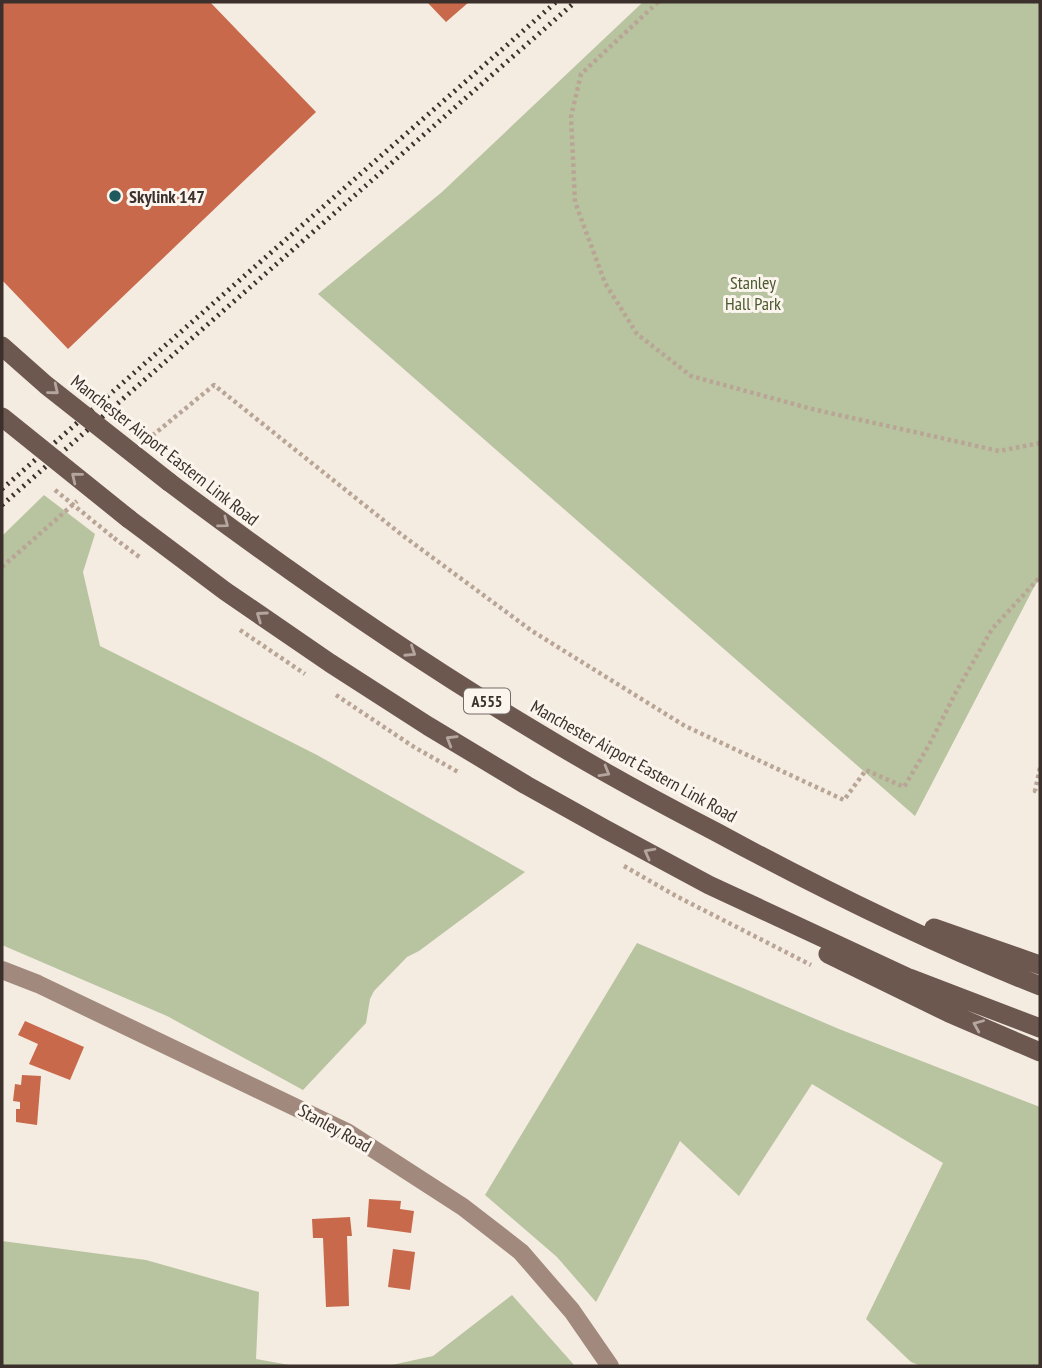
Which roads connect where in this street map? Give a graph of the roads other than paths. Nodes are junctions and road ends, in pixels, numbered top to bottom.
1 (2, 346) edge
2 (2, 417) edge
3 (709, 885) junction
4 (824, 890) junction
5 (1040, 965) edge
6 (2, 970) edge
7 (1040, 986) edge
8 (1040, 1028) edge
9 (1040, 1052) edge
10 (610, 1366) edge

1 -> 4 highway, Manchester Airport Eastern Link Road / A555, bridge
3 -> 2 highway, bridge
3 - 8 highway
9 -> 3 highway
4 - 5 highway, A555
4 - 7 highway, Manchester Airport Eastern Link Road / A555
6 - 10 main road, Stanley Road

